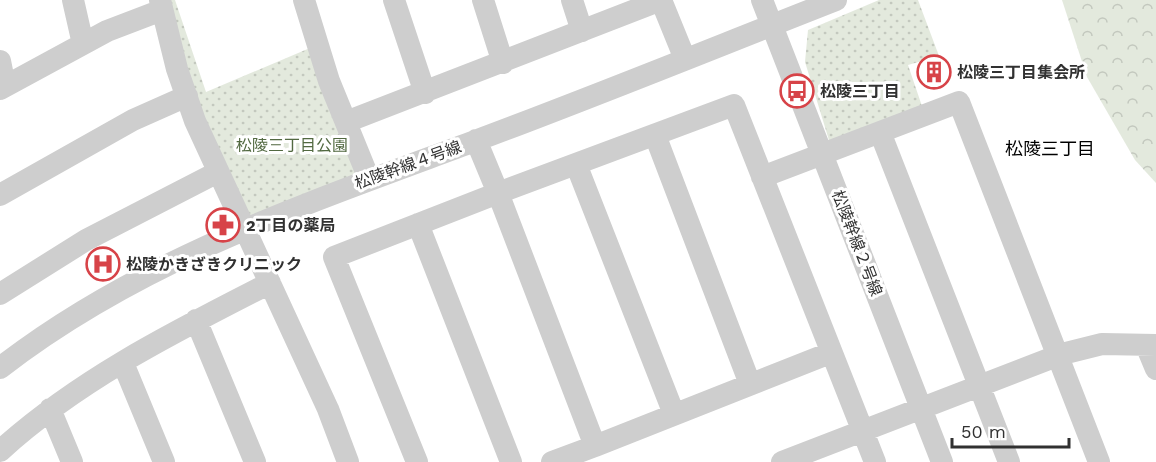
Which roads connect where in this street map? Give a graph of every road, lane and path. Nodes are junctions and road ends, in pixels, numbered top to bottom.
1 (73, 0) edge
2 (304, 0) edge
3 (394, 0) edge
4 (483, 0) edge
5 (572, 0) edge
6 (661, 0) edge
7 (762, 0) edge
8 (836, 0) edge
9 (161, 5) edge
10 (772, 25) junction
11 (582, 32) junction
12 (83, 44) junction
13 (685, 59) junction
14 (0, 61) edge
15 (503, 63) junction
16 (3, 87) edge
17 (425, 93) junction
18 (187, 96) junction
19 (346, 122) junction
20 (880, 132) junction
21 (655, 135) junction
22 (477, 140) junction
23 (822, 154) junction
24 (576, 164) junction
25 (218, 172) junction
26 (762, 177) junction
27 (369, 179) junction
28 (498, 193) junction
29 (0, 195) edge
30 (418, 224) junction
31 (246, 229) junction
32 (270, 283) junction
33 (0, 294) edge
34 (196, 320) junction
35 (1151, 345) edge
36 (830, 352) junction
37 (1057, 355) junction
38 (123, 363) junction
39 (0, 368) edge
40 (1156, 369) edge
41 (750, 384) junction
42 (980, 386) junction
43 (50, 409) junction
44 (921, 409) junction
45 (674, 414) junction
46 (863, 431) junction
47 (595, 446) junction
48 (0, 451) edge
49 (72, 462) edge
50 (164, 462) edge
51 (255, 462) edge
52 (348, 462) edge
53 (417, 462) edge
54 (511, 462) edge
55 (552, 462) edge
56 (782, 462) edge
57 (875, 462) edge
58 (942, 462) edge
59 (1009, 462) edge
60 (1099, 462) edge

1 - 12 street
2 - 19 street
3 - 17 street
4 - 15 street
5 - 11 street
6 - 11 street
6 - 13 street
7 - 10 street, 松陵幹線２号線
8 - 10 street, 松陵幹線４号線
9 - 12 street
9 - 18 street
10 - 13 street, 松陵幹線４号線
10 - 23 street, 松陵幹線２号線
11 - 15 street
12 - 16 street
13 - 22 street, 松陵幹線４号線
14 - 16 street
15 - 17 street
17 - 19 street
18 - 25 street
18 - 29 street
19 - 27 street
20 - 23 street
20 - 37 street
20 - 42 street
21 - 24 street
21 - 26 street
21 - 41 street
22 - 27 street, 松陵幹線４号線
22 - 28 street
23 - 26 street
23 - 44 street, 松陵幹線２号線
24 - 28 street
24 - 45 street
25 - 31 street
25 - 33 street
26 - 36 street
27 - 31 street, 松陵幹線４号線
28 - 30 street
28 - 47 street
30 - 53 street
30 - 54 street
31 - 32 street
31 - 39 street, 松陵幹線４号線
32 - 34 street
32 - 52 street
34 - 38 street
34 - 51 street
35 - 37 street
35 - 40 street
36 - 41 street
36 - 46 street
37 - 42 street
37 - 60 street
38 - 43 street
38 - 50 street
41 - 45 street
42 - 44 street
42 - 59 street
43 - 48 street
43 - 49 street
44 - 46 street
44 - 58 street, 松陵幹線２号線
45 - 47 street
46 - 56 street
46 - 57 street
47 - 55 street

